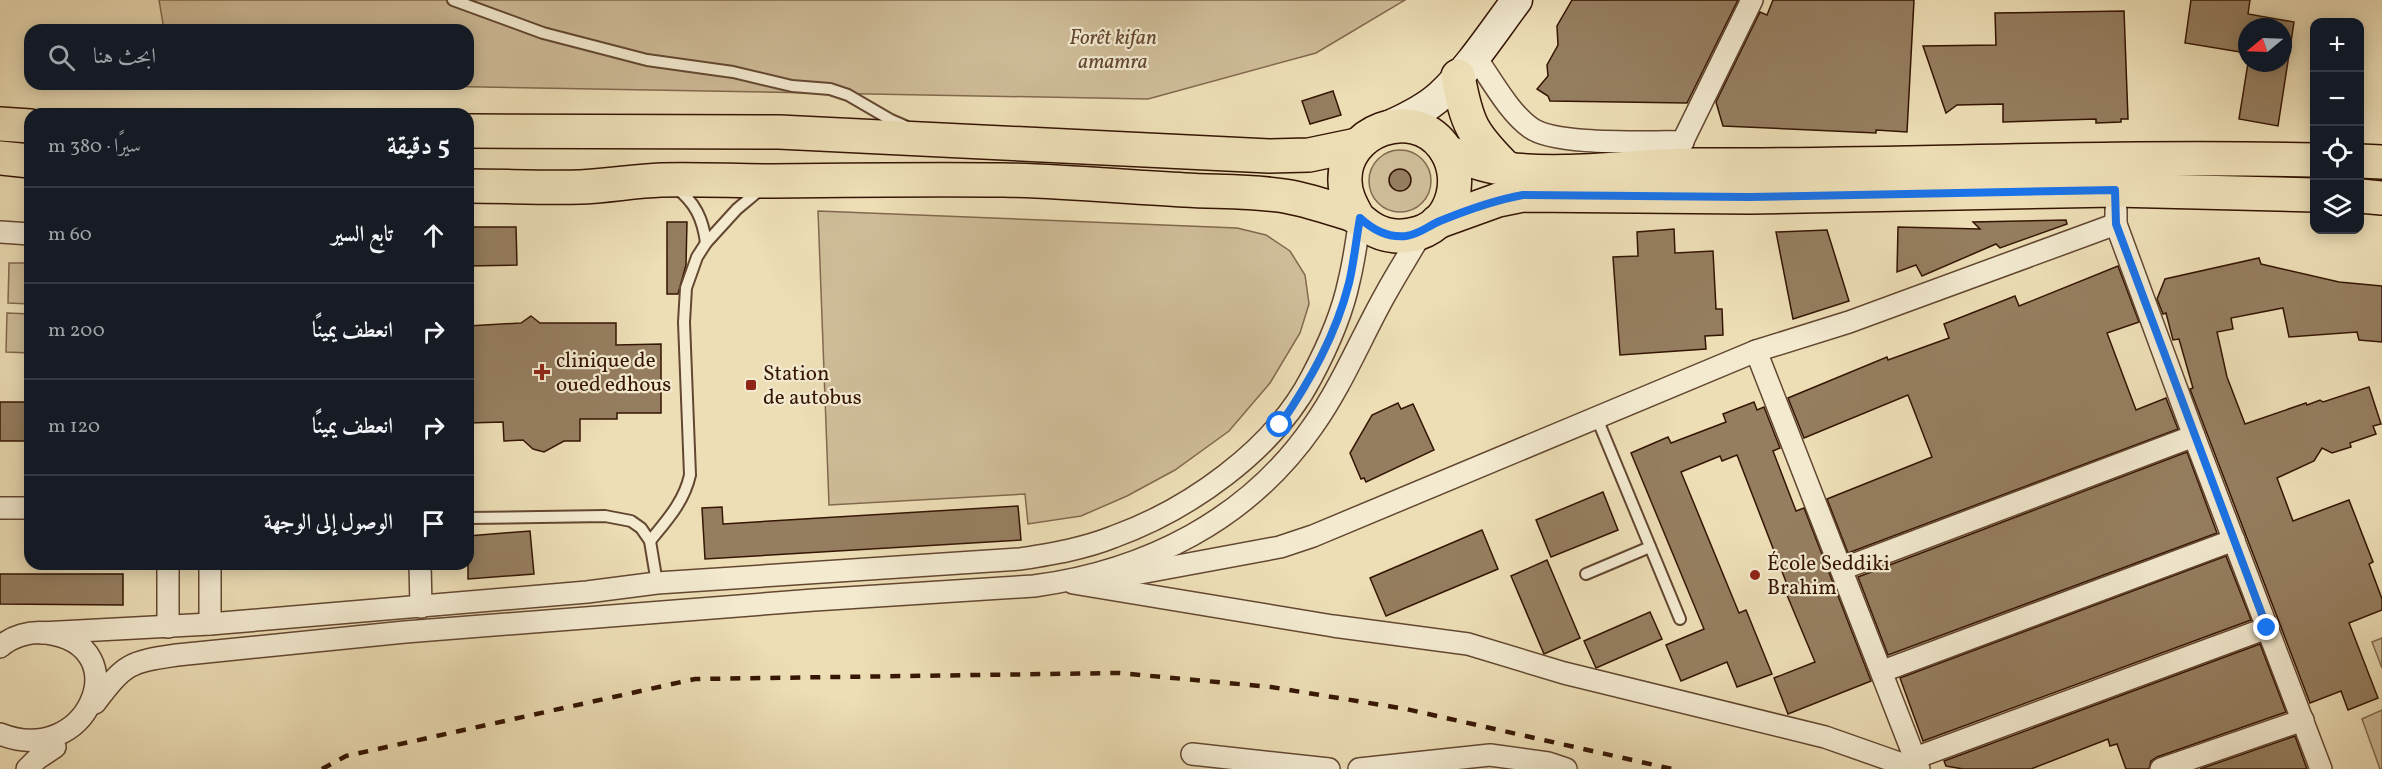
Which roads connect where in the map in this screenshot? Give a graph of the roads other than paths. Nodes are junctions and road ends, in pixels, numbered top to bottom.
1 (453, 0) edge
2 (1517, 0) edge
3 (1752, 0) edge
4 (1466, 66) junction
5 (0, 124) edge
6 (24, 126) edge
7 (1389, 126) junction
8 (474, 131) edge
9 (941, 141) junction
10 (1357, 145) junction
11 (1444, 148) junction
12 (1677, 154) junction
13 (0, 158) edge
14 (2114, 158) junction
15 (24, 160) edge
16 (2310, 160) edge
17 (2364, 161) edge
18 (2382, 162) edge
19 (1506, 169) junction
20 (660, 180) junction
21 (772, 181) junction
22 (474, 186) edge
23 (2115, 190) junction
24 (2310, 195) edge
25 (2364, 196) edge
26 (2382, 198) edge
27 (1359, 217) junction
28 (2116, 224) junction
29 (1429, 227) junction
30 (0, 232) edge
31 (24, 234) edge
32 (706, 243) junction
33 (1756, 351) junction
34 (1596, 416) junction
35 (2194, 436) junction
36 (0, 508) edge
37 (24, 508) edge
38 (474, 518) edge
39 (2234, 540) junction
40 (650, 541) junction
41 (1178, 542) junction
42 (1650, 547) junction
43 (1246, 554) junction
44 (1842, 569) junction
45 (168, 570) edge
46 (210, 570) edge
47 (420, 570) edge
48 (1586, 574) dead end
49 (1066, 582) junction
50 (657, 583) junction
51 (421, 607) junction
52 (1680, 619) dead end
53 (210, 624) junction
54 (168, 627) junction
55 (2267, 628) junction
56 (34, 633) junction
57 (0, 634) edge
58 (0, 647) edge
59 (1883, 671) junction
60 (95, 703) junction
61 (2302, 720) junction
62 (0, 734) edge
63 (57, 746) junction
64 (1192, 754) dead end
65 (1917, 765) edge
66 (27, 769) edge
67 (1329, 769) edge
68 (1359, 769) edge
69 (1566, 769) edge
70 (2162, 769) edge
71 (2321, 769) edge

1 - 9 lane
2 - 4 street
3 - 12 street
4 - 7 street
4 - 11 street
4 - 12 street
4 - 19 main road
5 - 6 main road
7 - 10 main road
7 - 11 main road
8 - 9 main road
9 - 10 main road
10 - 27 main road
11 - 19 main road
11 - 29 main road
12 - 14 main road
12 - 19 main road
13 - 15 main road
14 - 16 main road
14 - 23 street
17 - 18 main road
20 - 21 main road
20 - 22 main road
20 - 32 lane
21 - 27 main road
21 - 32 lane
23 - 24 main road
23 - 28 street
23 - 29 main road
25 - 26 main road
27 - 29 main road
27 - 50 street
28 - 33 street
28 - 35 street
29 - 41 street
30 - 31 street
32 - 40 lane
33 - 34 street
33 - 44 street
34 - 42 lane
34 - 43 street
35 - 39 street
35 - 44 street
36 - 37 street
38 - 40 lane
39 - 55 street
39 - 59 street
40 - 50 lane
41 - 43 street
41 - 49 street
42 - 48 lane
42 - 52 lane
43 - 49 street
44 - 59 street
45 - 54 street
46 - 53 street
47 - 51 street
49 - 60 street
49 - 65 street
50 - 51 street
51 - 53 street
53 - 54 street
54 - 56 street
55 - 61 street
55 - 65 street
56 - 57 street
56 - 58 street
56 - 60 street
59 - 65 street
60 - 63 street
61 - 70 street
61 - 71 street
62 - 63 street
63 - 66 street
64 - 67 street
68 - 69 street

